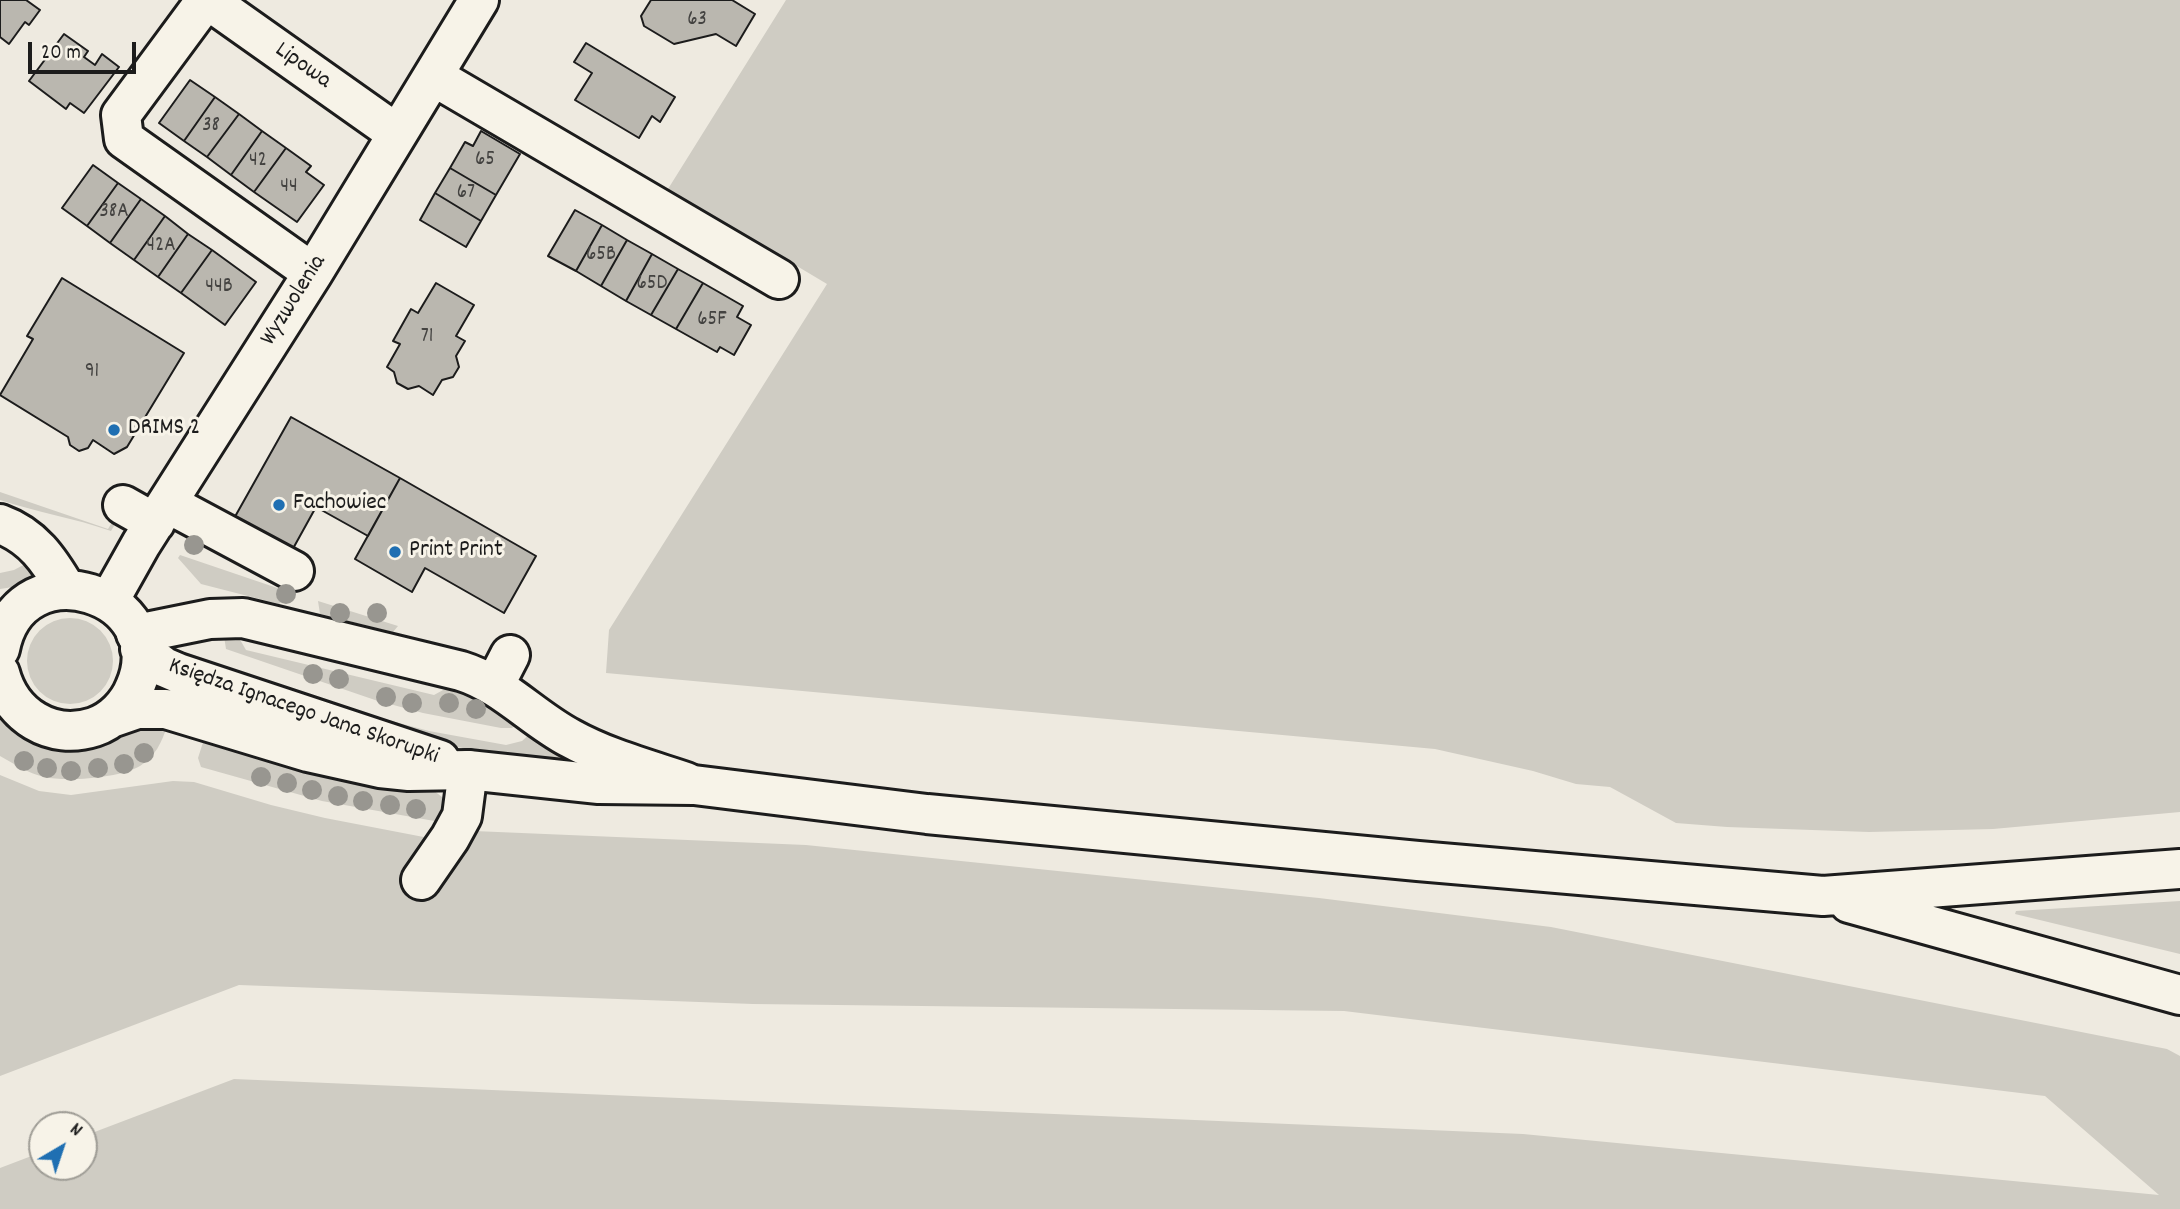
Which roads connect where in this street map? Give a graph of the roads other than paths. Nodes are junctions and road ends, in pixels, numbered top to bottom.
1 (207, 0) edge
2 (479, 0) edge
3 (433, 76) junction
4 (397, 133) junction
5 (313, 273) junction
6 (779, 279) dead end
7 (148, 510) junction
8 (0, 524) edge
9 (294, 571) dead end
10 (34, 598) edge
11 (109, 601) junction
12 (138, 641) junction
13 (1, 672) edge
14 (111, 718) junction
15 (468, 770) junction
16 (694, 785) junction
17 (2180, 869) edge
18 (421, 880) dead end
19 (1823, 896) junction
20 (2180, 995) edge

1 - 4 main road, Lipowa
1 - 5 main road
2 - 3 main road, Wyzwolenia
3 - 4 main road, Wyzwolenia
3 - 6 main road
4 - 5 main road, Wyzwolenia
5 - 7 main road, Wyzwolenia
7 - 9 main road
7 - 11 main road, Wyzwolenia
8 - 10 main road
10 - 11 main road
10 - 13 main road
11 - 12 main road
12 - 14 main road
12 - 15 main road, Księdza Ignacego Jana Skorupki
12 - 16 main road
13 - 14 main road
14 - 15 main road, Księdza Ignacego Jana Skorupki
15 - 16 main road, Księdza Ignacego Jana Skorupki
15 - 18 main road
16 - 19 main road
17 - 19 main road
19 - 20 main road

